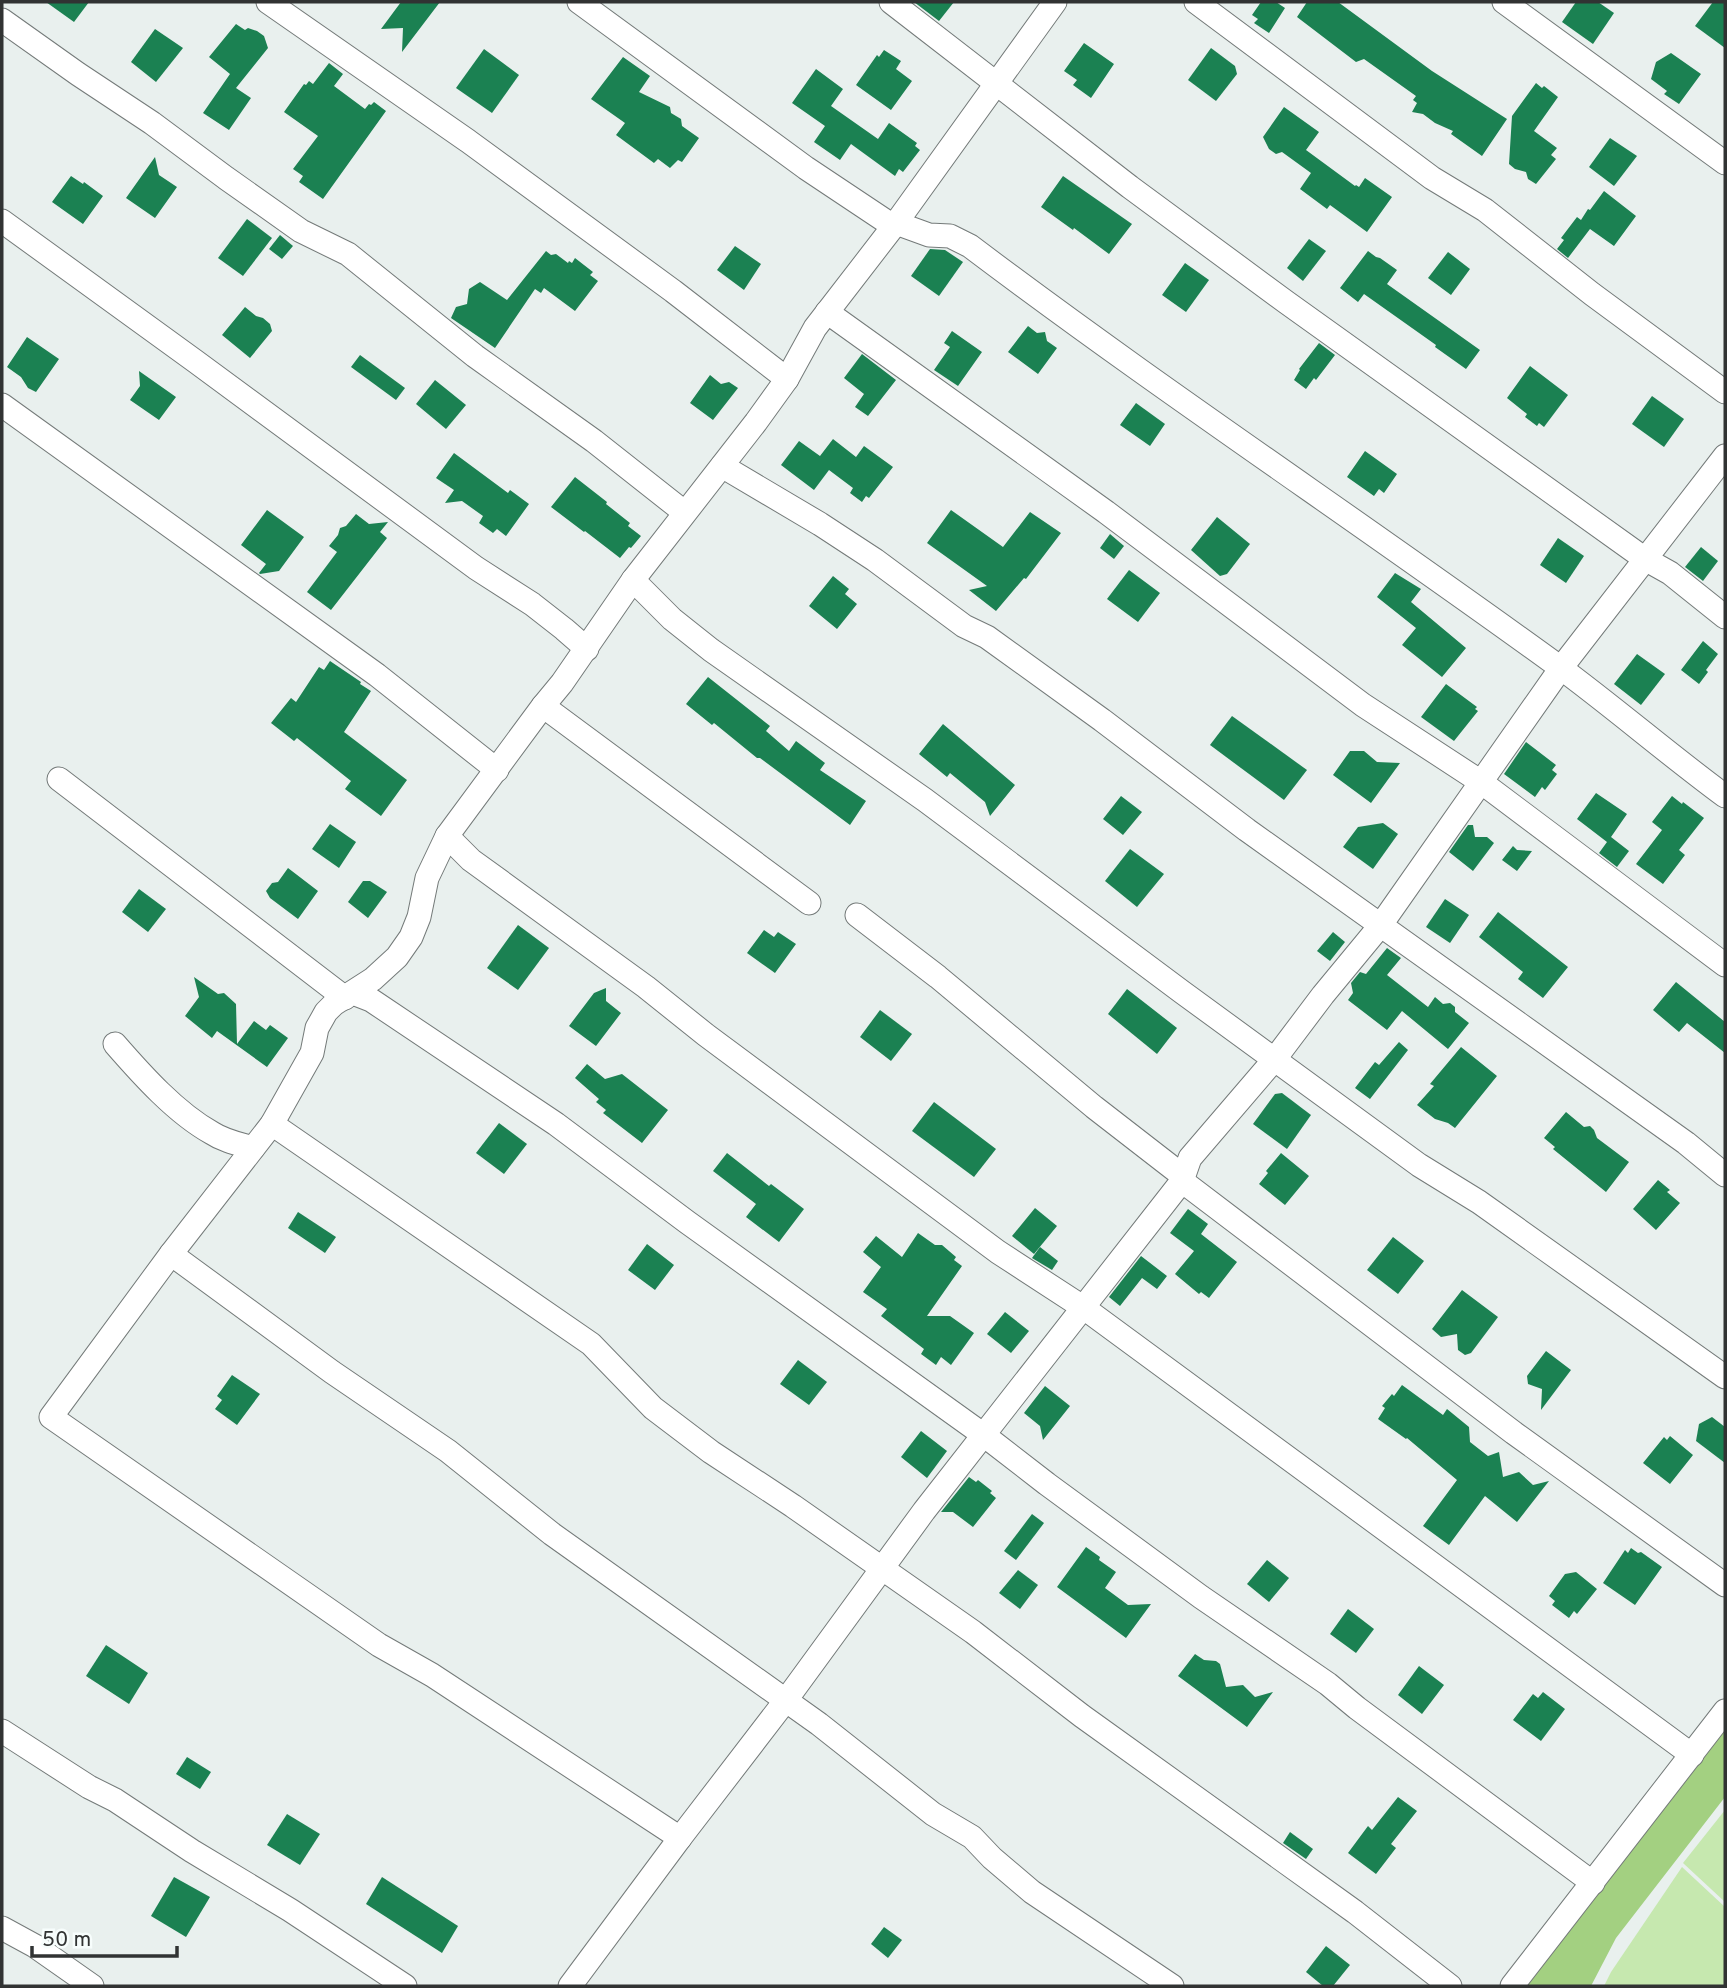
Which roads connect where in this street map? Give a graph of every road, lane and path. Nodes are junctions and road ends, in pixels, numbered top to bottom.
1 (268, 2) edge
2 (579, 2) edge
3 (891, 2) edge
4 (1055, 2) edge
5 (1196, 2) edge
6 (1504, 2) edge
7 (2, 20) edge
8 (998, 83) junction
9 (1725, 163) edge
10 (2, 221) edge
11 (895, 225) junction
12 (827, 312) junction
13 (787, 379) junction
14 (1725, 392) edge
15 (2, 405) edge
16 (1725, 456) edge
17 (722, 466) junction
18 (684, 512) junction
19 (1645, 559) junction
20 (633, 580) junction
21 (1725, 617) edge
22 (587, 649) junction
23 (1561, 668) junction
24 (543, 706) junction
25 (497, 770) junction
26 (59, 779) dead end
27 (1480, 782) junction
28 (1725, 796) edge
29 (447, 836) junction
30 (809, 904) dead end
31 (858, 915) dead end
32 (1380, 926) junction
33 (1725, 965) edge
34 (349, 995) junction
35 (115, 1044) dead end
36 (1274, 1060) junction
37 (272, 1124) junction
38 (253, 1148) junction
39 (1725, 1175) edge
40 (1182, 1179) junction
41 (171, 1254) junction
42 (1084, 1308) junction
43 (1725, 1377) edge
44 (985, 1436) junction
45 (883, 1570) junction
46 (1725, 1585) edge
47 (786, 1700) junction
48 (1725, 1711) edge
49 (2, 1731) edge
50 (1692, 1755) junction
51 (680, 1839) junction
52 (1593, 1883) junction
53 (2, 1928) edge
54 (92, 1986) edge
55 (405, 1986) edge
56 (570, 1986) edge
57 (1172, 1986) edge
58 (1450, 1986) edge
59 (1512, 1986) edge

1 - 13 street
2 - 11 street
3 - 8 street
4 - 8 street
5 - 14 street
6 - 9 street
7 - 18 street
8 - 11 street
8 - 19 street
10 - 22 street
11 - 12 street
11 - 23 street
12 - 13 street
12 - 27 street
13 - 17 street
15 - 25 street
16 - 19 street
17 - 18 street
17 - 32 street
18 - 20 street
19 - 21 street
19 - 23 street
20 - 22 street
20 - 36 street
22 - 24 street
23 - 27 street
23 - 28 street
24 - 25 street
24 - 30 street
25 - 29 street
26 - 34 street
27 - 32 street
27 - 33 street
29 - 34 street
29 - 42 street
31 - 40 street
32 - 36 street
32 - 39 street
34 - 37 street
34 - 44 street
35 - 38 street
36 - 40 street
36 - 43 street
37 - 38 street
37 - 45 street
38 - 41 street
40 - 42 street
40 - 46 street
41 - 47 street
41 - 51 street
42 - 44 street
42 - 50 street
44 - 45 street
44 - 52 street
45 - 47 street
45 - 58 street
47 - 51 street
47 - 57 street
48 - 50 street
49 - 55 street
50 - 52 street
51 - 56 street
52 - 59 street
53 - 54 street

